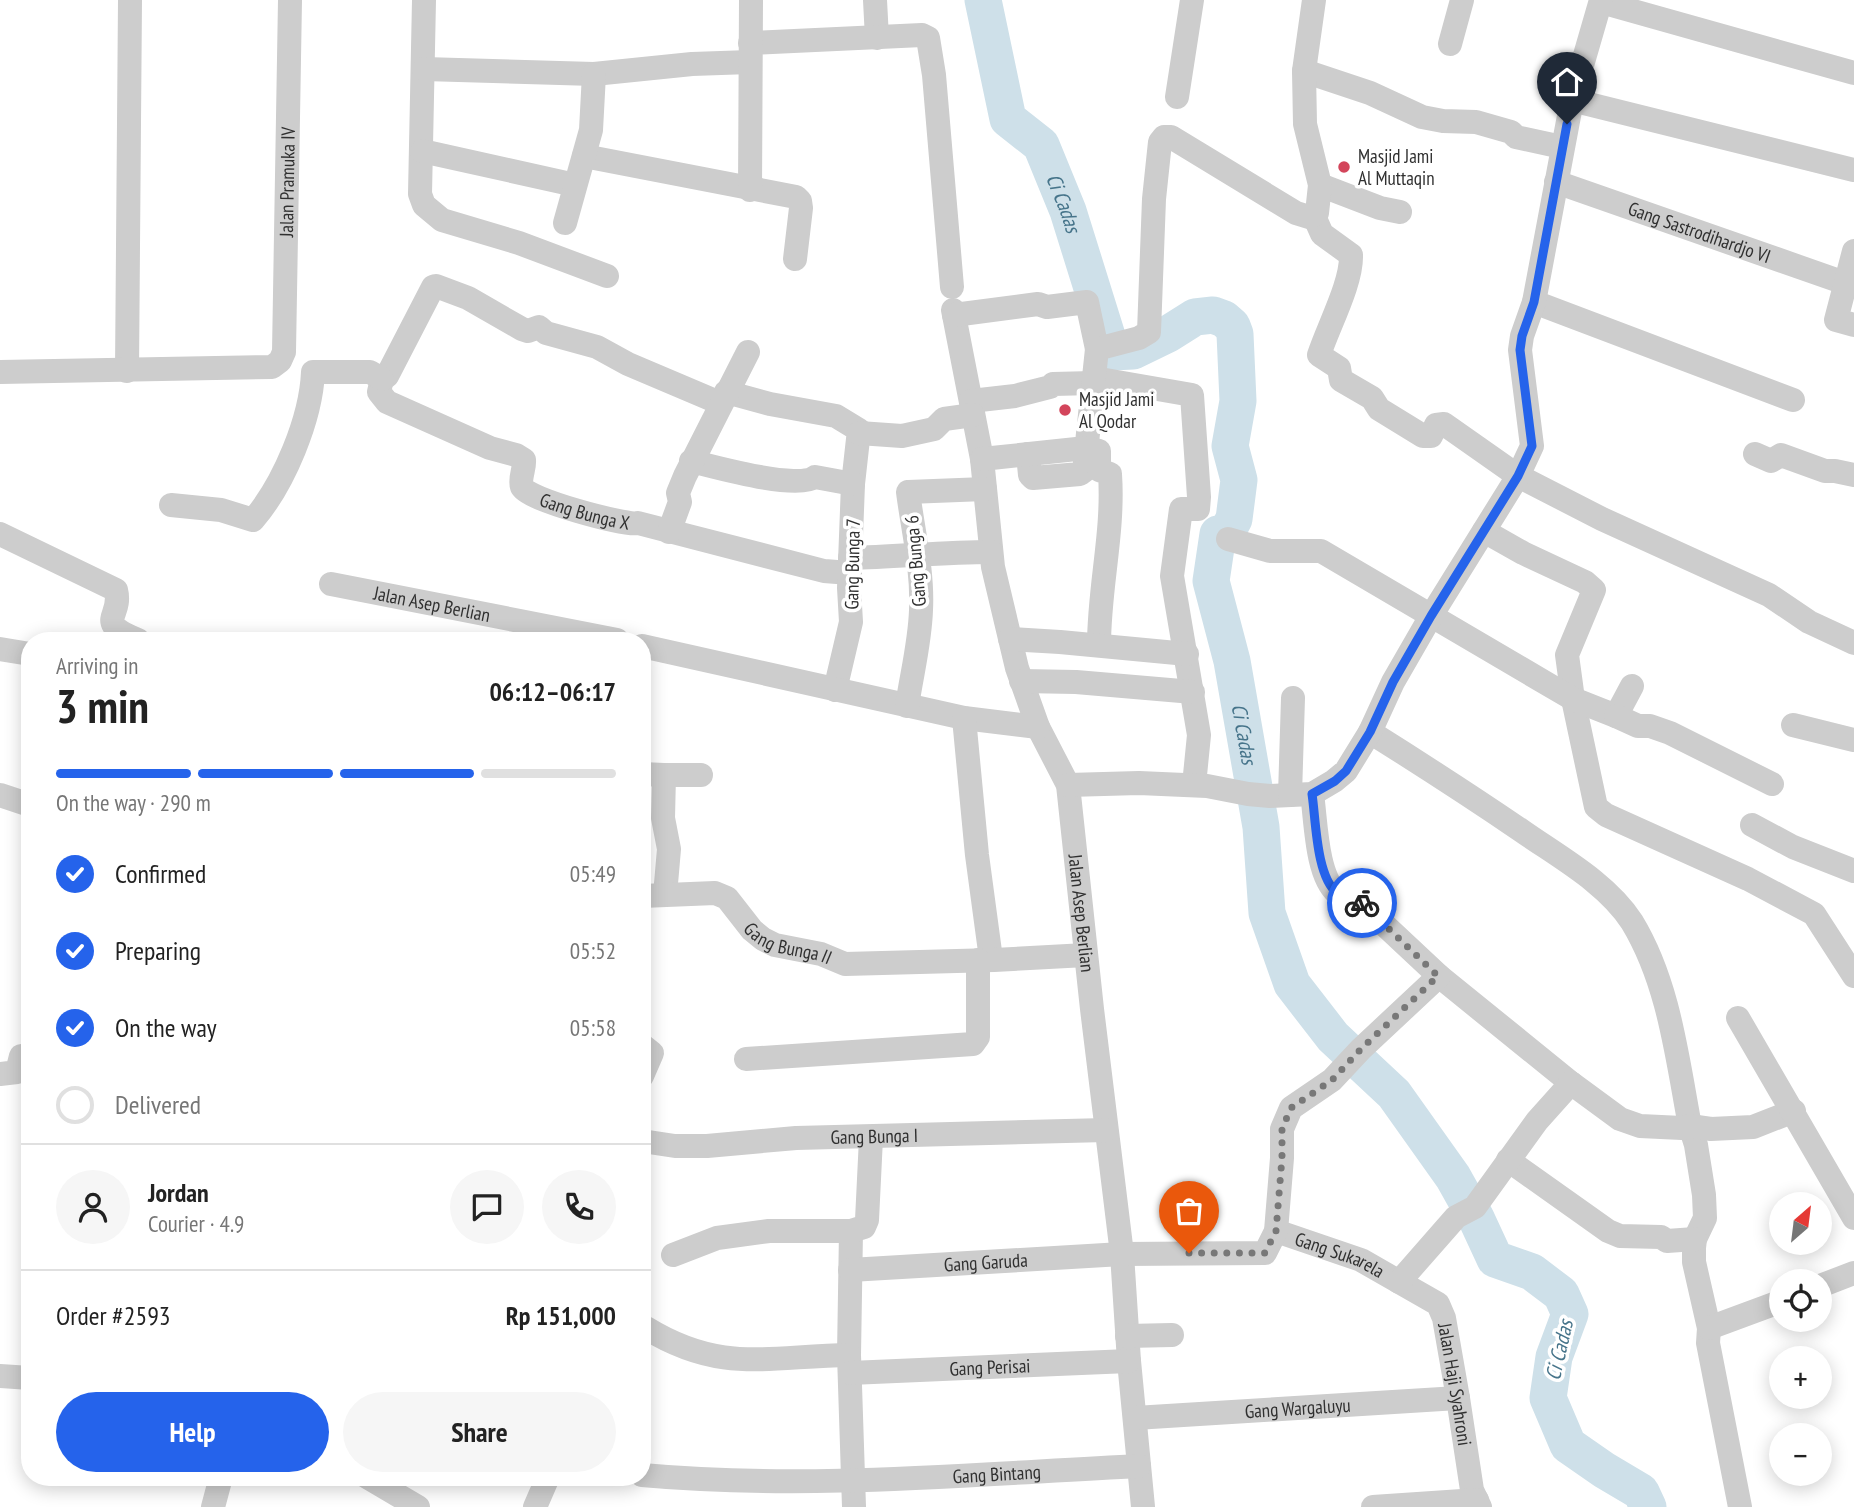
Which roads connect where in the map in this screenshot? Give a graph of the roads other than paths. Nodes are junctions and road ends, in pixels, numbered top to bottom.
1 (130, 0) edge
2 (290, 0) edge
3 (424, 0) edge
4 (751, 0) edge
5 (875, 0) edge
6 (1192, 0) edge
7 (1314, 0) edge
8 (1462, 0) edge
9 (1601, 1) edge
10 (877, 37) junction
11 (1450, 44) dead end
12 (750, 53) junction
13 (424, 69) junction
14 (1304, 71) junction
15 (1854, 73) edge
16 (594, 74) junction
17 (1177, 97) dead end
18 (1572, 100) junction
19 (1562, 147) junction
20 (422, 151) junction
21 (584, 156) junction
22 (1854, 170) edge
23 (1556, 182) junction
24 (575, 185) junction
25 (1320, 185) junction
26 (750, 190) junction
27 (1400, 212) dead end
28 (1314, 216) junction
29 (565, 223) dead end
30 (1854, 251) edge
31 (795, 259) dead end
32 (607, 276) dead end
33 (1845, 283) junction
34 (1534, 302) junction
35 (953, 304) junction
36 (1854, 324) edge
37 (1106, 347) junction
38 (748, 352) dead end
39 (127, 370) junction
40 (0, 372) edge
41 (382, 379) junction
42 (1094, 381) junction
43 (723, 398) junction
44 (1793, 400) dead end
45 (972, 408) junction
46 (859, 434) junction
47 (1086, 448) junction
48 (1755, 454) dead end
49 (982, 459) junction
50 (691, 461) junction
51 (1854, 475) edge
52 (1518, 476) junction
53 (853, 484) junction
54 (985, 489) junction
55 (171, 505) dead end
56 (1484, 531) junction
57 (669, 532) junction
58 (0, 534) edge
59 (1228, 539) dead end
60 (991, 552) junction
61 (918, 555) junction
62 (850, 565) junction
63 (331, 584) dead end
64 (1431, 616) junction
65 (119, 632) edge
66 (576, 632) edge
67 (1010, 639) junction
68 (1854, 643) edge
69 (1099, 645) junction
70 (651, 648) edge
71 (0, 649) edge
72 (21, 652) edge
73 (1187, 654) junction
74 (1021, 681) junction
75 (1632, 686) dead end
76 (835, 690) junction
77 (1192, 692) junction
78 (1293, 698) dead end
79 (1573, 699) junction
80 (907, 706) junction
81 (1616, 716) junction
82 (964, 718) junction
83 (1793, 725) dead end
84 (1038, 727) junction
85 (1370, 732) junction
86 (1854, 740) edge
87 (653, 774) edge
88 (701, 775) dead end
89 (1068, 785) junction
90 (1194, 785) junction
91 (1772, 785) dead end
92 (0, 795) edge
93 (1280, 795) junction
94 (21, 801) edge
95 (1752, 825) dead end
96 (1854, 871) edge
97 (653, 896) edge
98 (1086, 955) junction
99 (984, 960) junction
100 (1854, 975) edge
101 (1438, 976) junction
102 (1738, 1018) dead end
103 (21, 1056) edge
104 (746, 1059) dead end
105 (0, 1074) edge
106 (1571, 1083) junction
107 (1794, 1111) junction
108 (1690, 1126) junction
109 (1106, 1130) junction
110 (871, 1138) junction
111 (651, 1142) edge
112 (1508, 1160) junction
113 (1854, 1218) edge
114 (851, 1231) junction
115 (1276, 1231) junction
116 (1695, 1239) junction
117 (1122, 1254) junction
118 (673, 1255) dead end
119 (850, 1270) junction
120 (1854, 1273) edge
121 (1832, 1281) edge
122 (1399, 1282) junction
123 (1769, 1306) edge
124 (1709, 1328) junction
125 (651, 1331) edge
126 (1172, 1335) dead end
127 (1128, 1348) junction
128 (849, 1364) junction
129 (0, 1376) edge
130 (21, 1377) edge
131 (1458, 1398) junction
132 (1135, 1418) junction
133 (1139, 1466) junction
134 (651, 1475) edge
135 (854, 1479) junction
136 (218, 1486) edge
137 (384, 1486) edge
138 (544, 1486) edge
139 (1478, 1504) edge
140 (213, 1507) edge
141 (418, 1507) edge
142 (535, 1507) edge
143 (854, 1507) edge
144 (1143, 1507) edge
145 (1373, 1507) edge
146 (1740, 1507) edge

1 - 39 street
2 - 39 street, Jalan Pramuka IV
3 - 13 street
4 - 12 street
5 - 10 street
6 - 17 street
7 - 14 street
8 - 11 street
9 - 15 street
9 - 18 street
10 - 12 street, Jalan Asep Berlian
10 - 35 street, Jalan Asep Berlian
12 - 16 street, Jalan Asep Berlian
12 - 26 street
13 - 16 street, Jalan Asep Berlian
13 - 20 street
14 - 19 street
14 - 25 street
16 - 21 street
18 - 19 street
18 - 22 street
19 - 23 street
20 - 24 street
20 - 32 street
21 - 24 street
21 - 26 street
23 - 33 street, Gang Sastrodihardjo VI
23 - 34 street
24 - 29 street
25 - 27 street
25 - 28 street
26 - 31 street
28 - 37 street
28 - 52 street
30 - 33 street
33 - 36 street
34 - 44 street
34 - 52 street
35 - 37 street
35 - 45 street, Jalan Asep Berlian
37 - 42 street
38 - 43 street
39 - 40 street
41 - 43 street
41 - 55 street
41 - 57 street, Gang Bunga X
42 - 45 street
42 - 47 street
42 - 73 street
43 - 46 street
43 - 50 street
45 - 46 street
45 - 49 street, Jalan Asep Berlian
46 - 53 street, Gang Bunga 7
47 - 49 street
47 - 69 street
48 - 51 street
49 - 54 street, Jalan Asep Berlian
50 - 53 street
50 - 57 street
52 - 56 street
52 - 68 street
53 - 62 street, Gang Bunga 7
54 - 60 street, Jalan Asep Berlian
54 - 61 street, Gang Bunga 6
56 - 64 street
56 - 79 street
57 - 62 street, Gang Bunga X
58 - 65 street
59 - 64 street
60 - 61 street, Gang Bunga X
60 - 67 street, Jalan Asep Berlian
61 - 62 street, Gang Bunga X
61 - 80 street, Gang Bunga 6
62 - 76 street, Gang Bunga 7
63 - 66 street, Jalan Asep Berlian
64 - 79 street
64 - 85 street
67 - 69 street
67 - 74 street, Jalan Asep Berlian
69 - 73 street
70 - 76 street
71 - 72 street
73 - 77 street
74 - 77 street
74 - 84 street, Jalan Asep Berlian
75 - 81 street
76 - 80 street
77 - 90 street
78 - 93 street
79 - 81 street
79 - 100 street
80 - 82 street
81 - 91 street
82 - 84 street
82 - 99 street
83 - 86 street
84 - 89 street, Jalan Asep Berlian
85 - 93 street
85 - 108 street
87 - 88 street
87 - 97 street
89 - 90 street
89 - 98 street, Jalan Asep Berlian
90 - 93 street
92 - 94 street
93 - 101 street
95 - 96 street
97 - 99 street, Gang Bunga II
98 - 99 street, Gang Bunga II
98 - 109 street, Jalan Asep Berlian
99 - 104 street
101 - 106 street
101 - 115 street
102 - 107 street
103 - 105 street
106 - 108 street
106 - 112 street
107 - 108 street
107 - 113 street
108 - 116 street
109 - 110 street, Gang Bunga I
109 - 117 street, Jalan Asep Berlian
110 - 111 street, Gang Bunga I
110 - 114 street
112 - 116 street
112 - 122 street
114 - 118 street
114 - 119 street
115 - 117 street, Gang Sukarela
115 - 122 street, Gang Sukarela
116 - 124 street
117 - 119 street, Gang Garuda
117 - 127 street, Jalan Asep Berlian
119 - 128 street
120 - 121 street
122 - 131 street, Jalan Haji Syahroni
123 - 124 street
124 - 146 street
125 - 128 street, Gang Perisai
126 - 127 street, Gang Perisai
127 - 128 street, Gang Perisai
127 - 132 street, Jalan Asep Berlian
128 - 135 street
129 - 130 street
131 - 132 street, Gang Wargaluyu
131 - 139 street, Jalan Haji Syahroni
132 - 133 street, Jalan Asep Berlian
133 - 135 street, Gang Bintang
133 - 144 street, Jalan Asep Berlian
134 - 135 street, Gang Bintang
135 - 143 street
136 - 140 street
137 - 141 street
138 - 142 street
139 - 145 street

